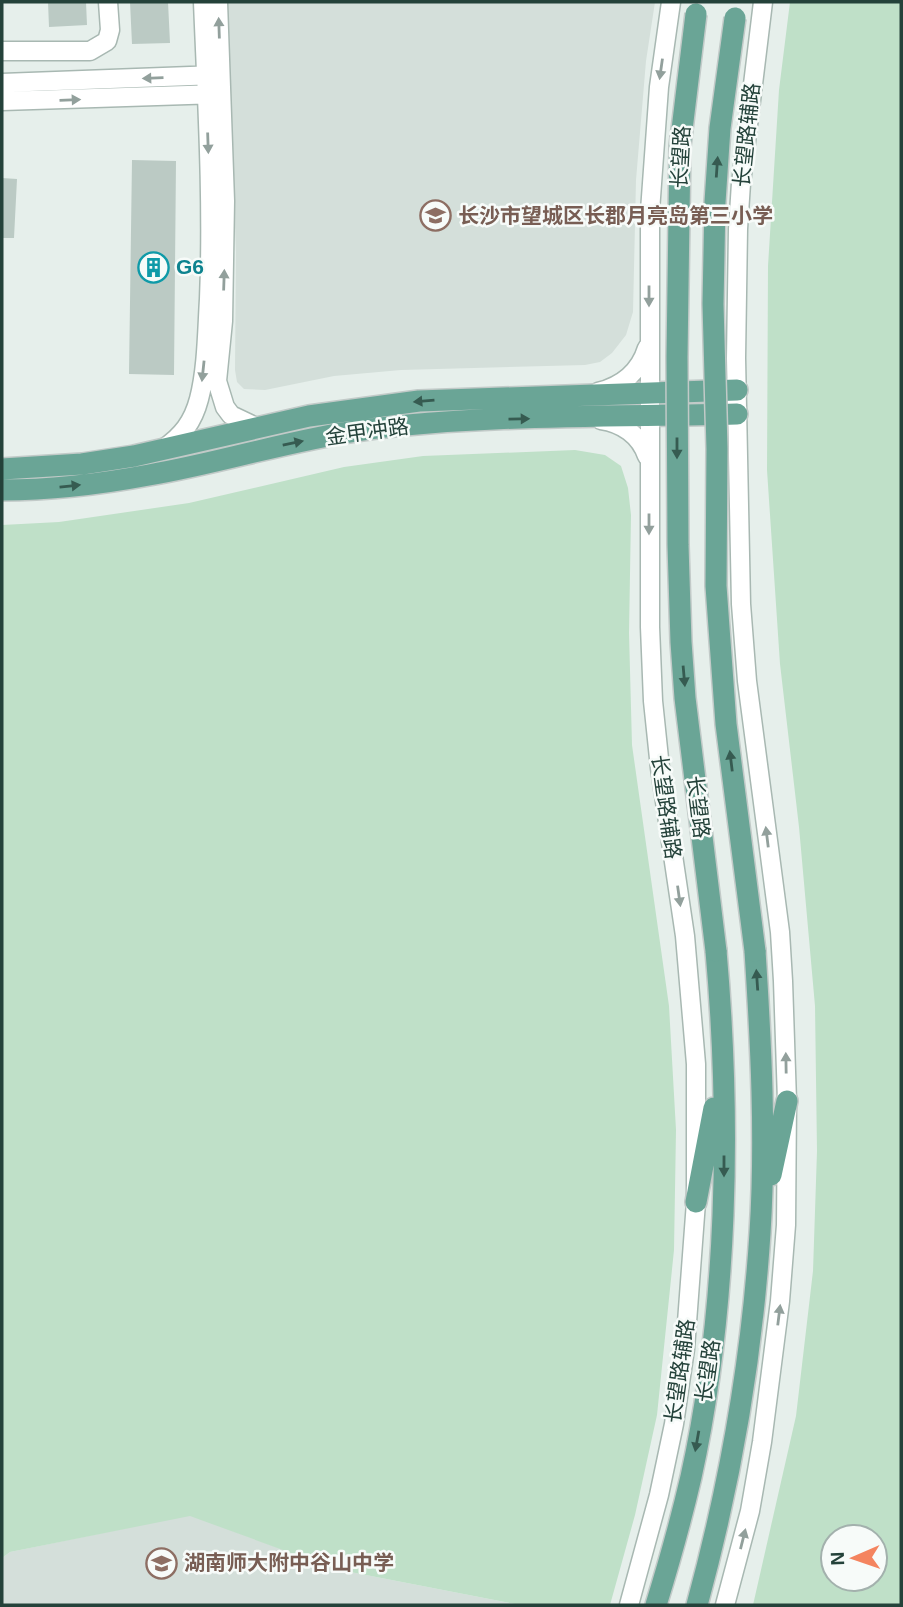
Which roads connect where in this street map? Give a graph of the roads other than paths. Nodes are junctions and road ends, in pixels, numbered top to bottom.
1 (108, 2) edge
2 (203, 2) edge
3 (218, 2) edge
4 (671, 2) edge
5 (763, 2) edge
6 (697, 8) edge
7 (736, 10) edge
8 (2, 51) edge
9 (213, 75) junction
10 (2, 83) edge
11 (214, 94) junction
12 (2, 101) edge
13 (649, 341) junction
14 (737, 390) junction
15 (649, 393) junction
16 (591, 394) junction
17 (737, 414) junction
18 (649, 416) junction
19 (590, 418) junction
20 (256, 427) junction
21 (162, 450) junction
22 (649, 463) junction
23 (2, 468) edge
24 (2, 490) edge
25 (723, 1058) junction
26 (787, 1101) junction
27 (696, 1202) junction
28 (760, 1232) junction
29 (629, 1605) edge
30 (656, 1605) edge
31 (697, 1605) edge
32 (725, 1605) edge

1 - 8 street
2 - 9 street
9 -> 3 street
4 -> 13 street, 长望路辅路
5 - 14 street, 长望路辅路
6 -> 25 main road, 长望路, bridge
28 -> 7 main road, 长望路, bridge
9 -> 10 street
9 - 11 street
12 -> 11 street
20 -> 11 street
11 -> 21 street
13 - 15 street, 长望路辅路
13 - 16 street
14 - 15 main road, 金甲冲路
14 - 17 street, 长望路辅路
15 - 16 main road, 金甲冲路
15 - 18 street, 长望路辅路
16 -> 20 main road, 金甲冲路
17 - 18 main road, 金甲冲路
26 -> 17 street, 长望路辅路
18 - 19 main road, 金甲冲路
18 - 22 street, 长望路辅路
19 - 22 street
24 -> 19 main road, 金甲冲路
20 - 21 main road, 金甲冲路
21 - 23 main road, 金甲冲路
22 -> 27 street, 长望路辅路
25 - 27 main road
25 -> 30 main road, 长望路
26 - 28 main road
32 -> 26 street, 长望路辅路
27 - 29 street, 长望路辅路
28 - 31 main road, 长望路

